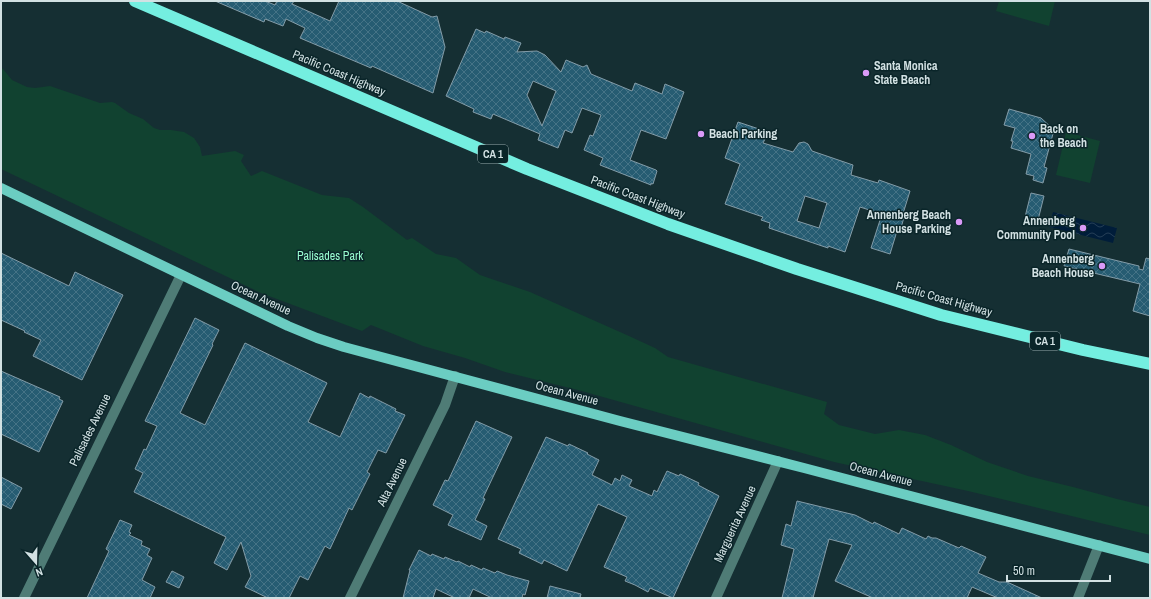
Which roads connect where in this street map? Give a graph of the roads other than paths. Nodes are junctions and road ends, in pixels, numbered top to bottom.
1 (135, 1) edge
2 (1, 188) edge
3 (181, 275) junction
4 (1150, 364) edge
5 (455, 376) junction
6 (778, 461) junction
7 (1099, 545) junction
8 (1150, 559) edge
9 (24, 598) edge
10 (350, 598) edge
11 (716, 598) edge
12 (1078, 598) edge

1 - 4 highway, Pacific Coast Highway / CA 1
2 - 3 main road, Ocean Avenue
3 - 5 main road, Ocean Avenue
3 - 9 street, Palisades Avenue
5 - 6 main road, Ocean Avenue
5 - 10 street, Alta Avenue
6 - 7 main road, Ocean Avenue
6 - 11 street, Marguerita Avenue
7 - 8 main road, Ocean Avenue
7 - 12 street

